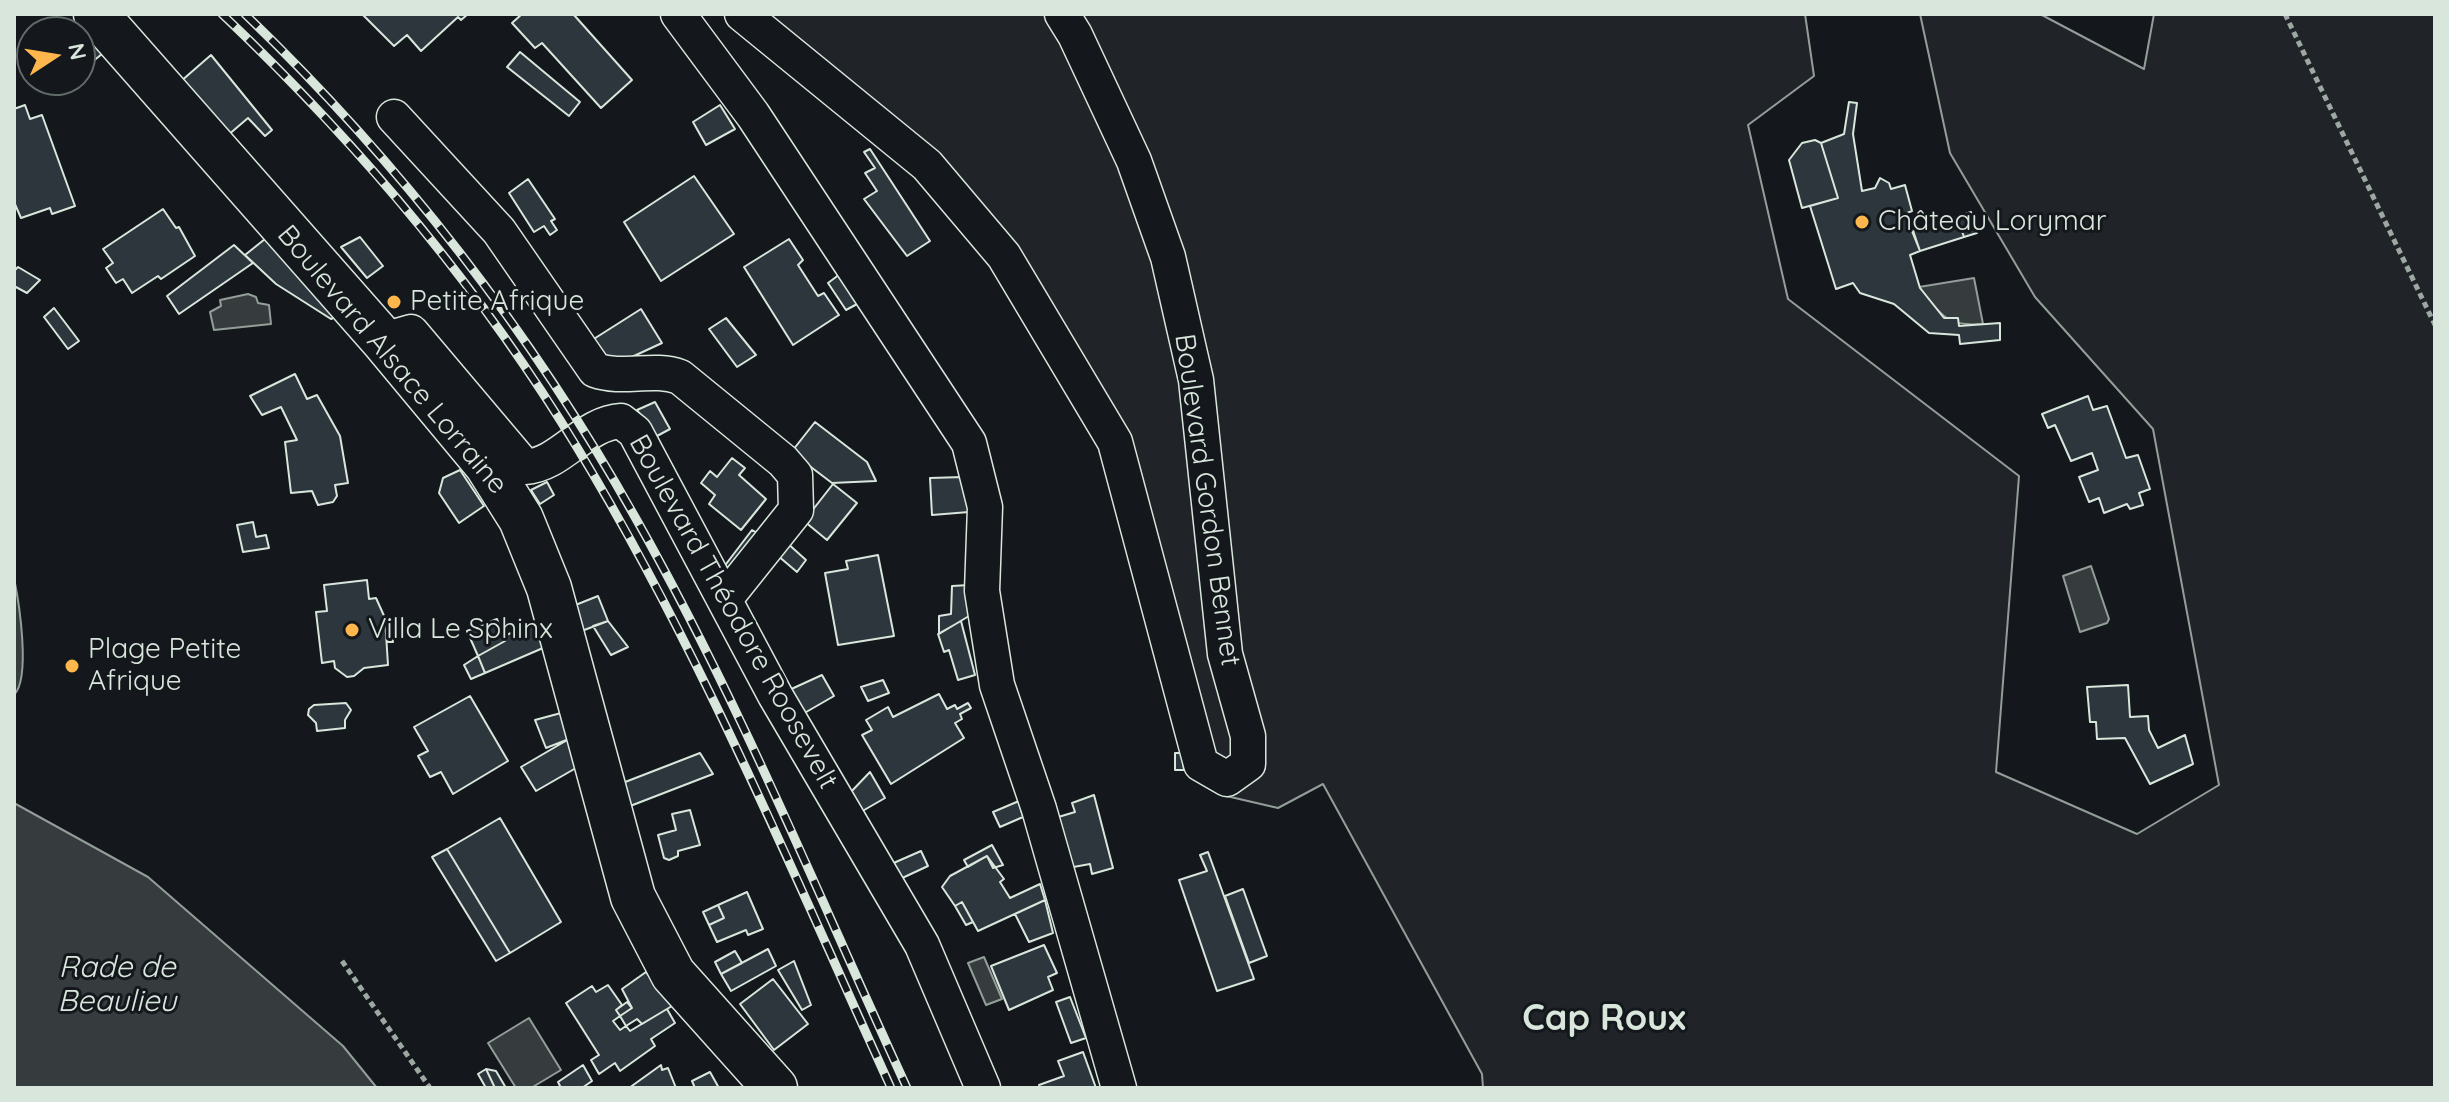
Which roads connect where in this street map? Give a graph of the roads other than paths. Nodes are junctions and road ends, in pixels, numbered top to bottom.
1 (96, 14) edge
2 (678, 14) edge
3 (742, 14) edge
4 (1062, 14) edge
5 (394, 117) dead end
6 (383, 340) junction
7 (725, 599) junction
8 (775, 1088) edge
9 (983, 1088) edge
10 (1119, 1088) edge

1 - 6 main road, Boulevard Alsace Lorraine
2 - 10 street
3 - 4 street, Boulevard Gordon Bennet
5 - 7 street
6 - 7 street, Boulevard Théodore Roosevelt
6 - 8 main road, Boulevard Alsace Lorraine
7 - 9 street, Boulevard Théodore Roosevelt

